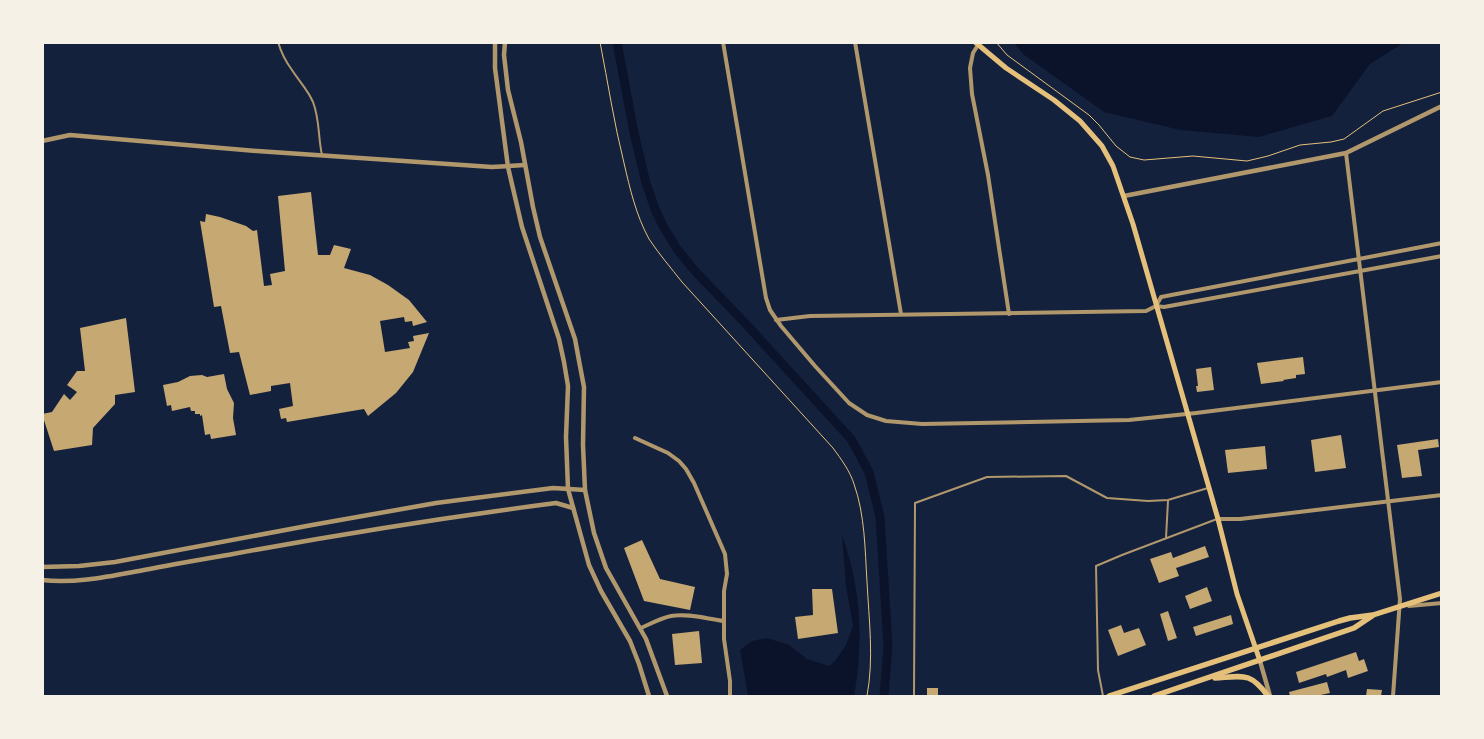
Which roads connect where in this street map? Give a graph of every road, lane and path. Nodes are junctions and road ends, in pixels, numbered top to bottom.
1 (278, 42) edge
2 (495, 42) edge
3 (505, 42) edge
4 (600, 42) edge
5 (723, 42) edge
6 (855, 42) edge
7 (996, 42) edge
8 (976, 44) edge
9 (1442, 92) edge
10 (1442, 106) edge
11 (42, 141) edge
12 (1346, 153) junction
13 (322, 156) junction
14 (525, 165) junction
15 (508, 167) junction
16 (1124, 196) junction
17 (1442, 243) edge
18 (1442, 256) edge
19 (1358, 258) junction
20 (1360, 271) junction
21 (1156, 306) junction
22 (901, 314) junction
23 (1010, 314) junction
24 (776, 320) junction
25 (1442, 382) edge
26 (1374, 390) junction
27 (1187, 414) junction
28 (635, 438) dead end
29 (1209, 488) junction
30 (568, 489) junction
31 (585, 490) junction
32 (1442, 495) edge
33 (1168, 500) junction
34 (1387, 502) junction
35 (573, 508) junction
36 (1218, 519) junction
37 (1166, 538) junction
38 (42, 567) edge
39 (42, 580) edge
40 (1442, 593) edge
41 (1442, 602) edge
42 (1400, 607) junction
43 (1373, 616) junction
44 (724, 621) junction
45 (641, 628) junction
46 (1256, 649) junction
47 (1260, 661) junction
48 (1206, 679) junction
49 (649, 696) edge
50 (666, 696) edge
51 (730, 696) edge
52 (868, 696) edge
53 (914, 696) edge
54 (1103, 696) edge
55 (1109, 696) edge
56 (1154, 696) edge
57 (1269, 696) edge
58 (1393, 696) edge

1 - 13 lane
2 - 15 street
3 - 14 street
4 - 52 path
5 - 24 street
6 - 22 street
7 - 9 path
8 - 16 main road
8 - 23 street
10 - 12 street
11 - 13 street
12 - 16 street
12 - 19 street
13 - 15 street
14 - 15 street
14 - 31 street
15 - 30 street
16 - 21 main road
17 - 19 street
18 - 20 street
19 - 20 street
19 - 21 street
20 - 21 street
20 - 26 street
21 - 23 street
21 - 27 main road
22 - 23 street
22 - 24 street
24 - 27 street
25 - 26 street
26 - 27 street
26 - 34 street
27 - 29 main road
28 - 44 street
29 - 33 lane
29 - 36 main road
30 - 31 street
30 - 35 street
30 - 38 street
31 - 45 street
32 - 34 street
33 - 37 lane
33 - 53 lane
34 - 36 street
34 - 42 street
35 - 39 street
35 - 49 street
36 - 37 lane
36 - 46 main road
37 - 54 lane
40 - 42 main road
41 - 42 street
42 - 43 main road
42 - 58 street
43 - 46 main road
43 - 47 main road
44 - 45 street
44 - 51 street
45 - 50 street
46 - 47 main road
46 - 55 main road
47 - 48 main road
47 - 57 street
48 - 56 main road
48 - 57 main road

